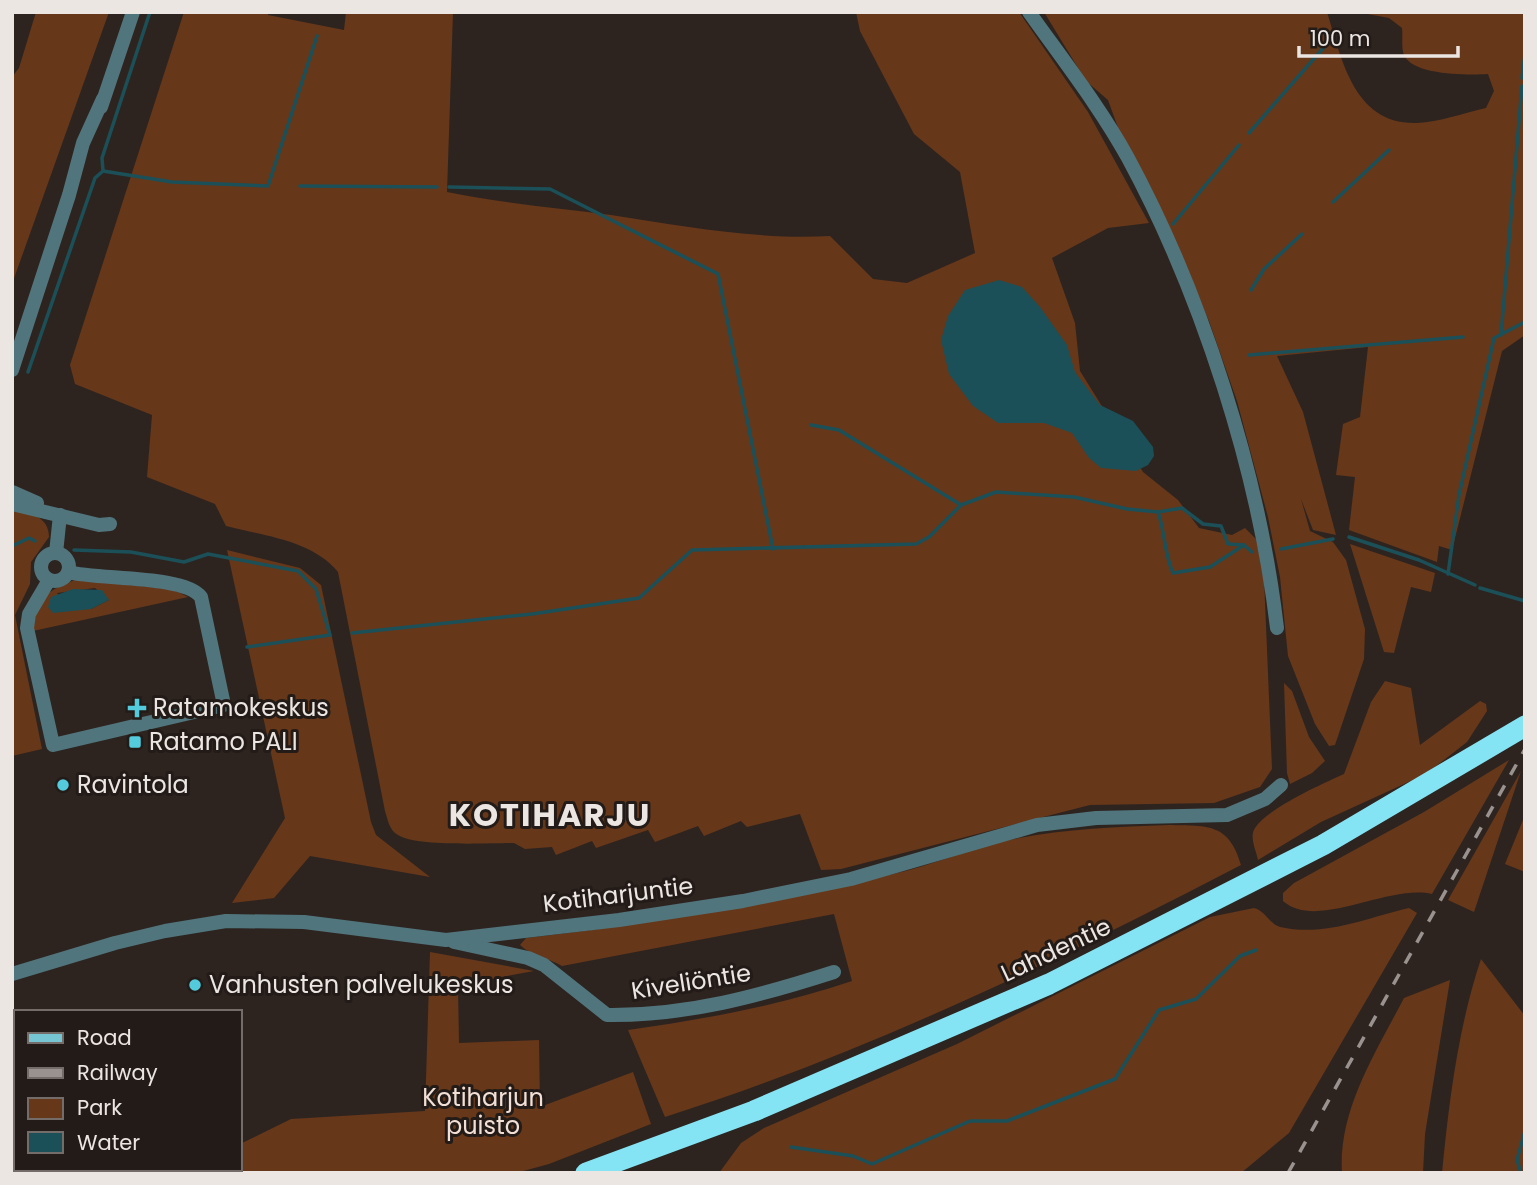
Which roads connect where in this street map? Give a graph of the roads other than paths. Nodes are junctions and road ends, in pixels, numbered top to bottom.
1 (132, 12) edge
2 (1029, 12) edge
3 (12, 370) edge
4 (12, 492) edge
5 (12, 504) edge
6 (60, 515) junction
7 (110, 524) dead end
8 (56, 553) junction
9 (68, 572) junction
10 (49, 580) junction
11 (1277, 628) dead end
12 (1525, 726) edge
13 (1281, 785) dead end
14 (446, 940) junction
15 (834, 972) dead end
16 (12, 974) edge
17 (586, 1173) edge

1 - 3 street
2 - 11 street
4 - 6 street
5 - 6 street
6 - 7 street
6 - 8 street
8 - 9 street
8 - 10 street
9 - 10 street
9 - 10 street
12 - 17 highway, Lahdentie
13 - 14 street, Kotiharjuntie
14 - 15 street, Kiveliöntie
14 - 16 street, Kotiharjuntie

